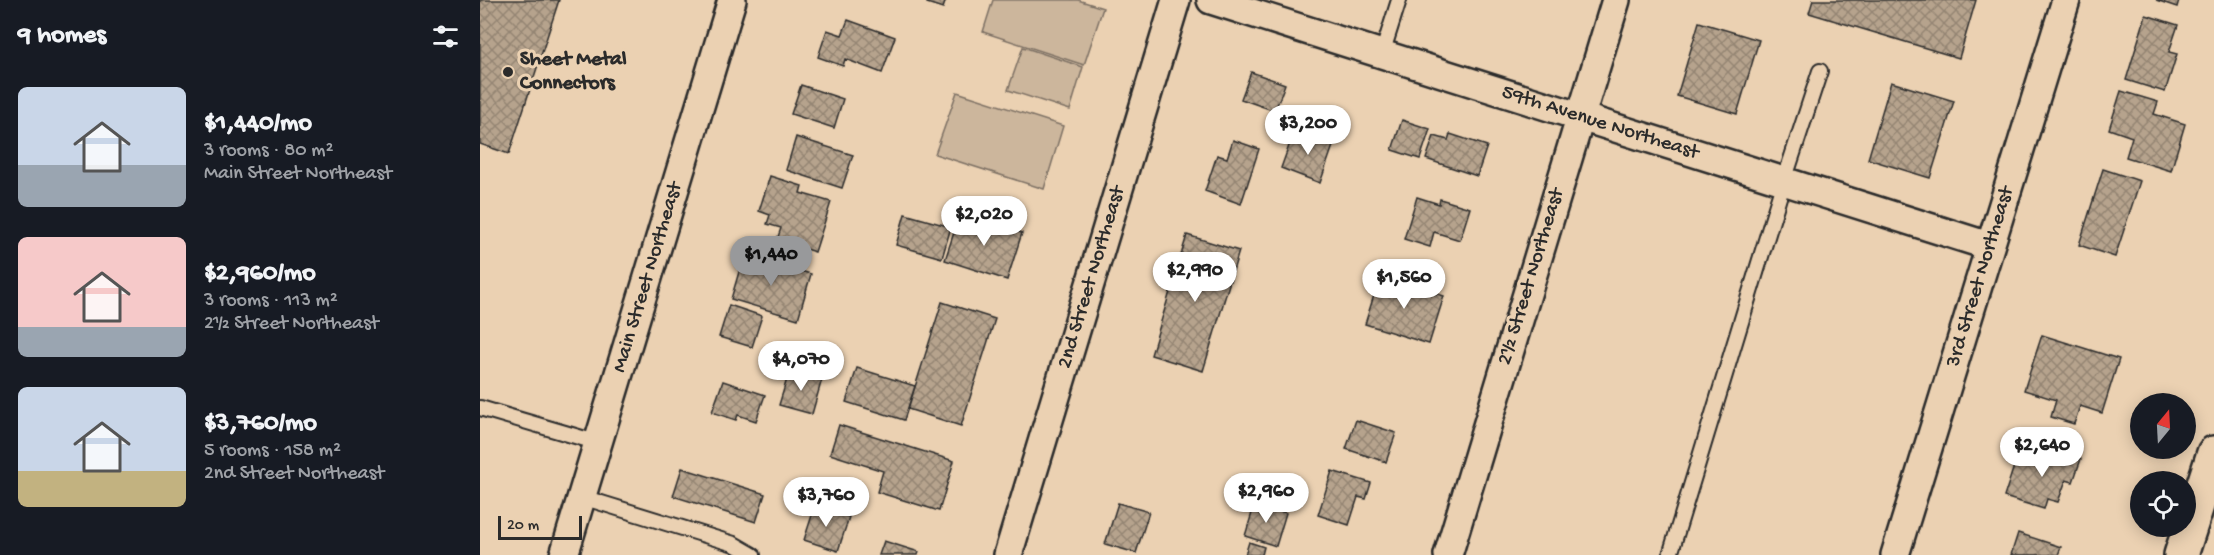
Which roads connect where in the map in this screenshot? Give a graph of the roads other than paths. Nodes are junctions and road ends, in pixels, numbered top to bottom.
1 (732, 0) edge
2 (1176, 0) edge
3 (1211, 0) edge
4 (1399, 0) edge
5 (1616, 0) edge
6 (2066, 0) edge
7 (1382, 54) junction
8 (1820, 71) dead end
9 (1581, 116) junction
10 (1784, 181) junction
11 (1989, 246) junction
12 (480, 408) edge
13 (598, 442) junction
14 (2214, 453) edge
15 (582, 497) junction
16 (564, 555) edge
17 (753, 555) edge
18 (1008, 555) edge
19 (1448, 555) edge
20 (1670, 555) edge
21 (1894, 555) edge
22 (2181, 555) edge

1 - 13 street, Main Street Northeast
2 - 18 street, 2nd Street Northeast
3 - 7 street, 59th Avenue Northeast
4 - 7 lane
5 - 9 street, 2½ Street Northeast
6 - 11 street, 3rd Street Northeast
7 - 9 street, 59th Avenue Northeast
8 - 10 lane
9 - 10 street, 59th Avenue Northeast
9 - 19 street, 2½ Street Northeast
10 - 11 street, 59th Avenue Northeast
10 - 20 lane
11 - 21 street, 3rd Street Northeast
12 - 13 lane
13 - 15 street, Main Street Northeast
14 - 22 main road
15 - 16 street, Main Street Northeast
15 - 17 lane

